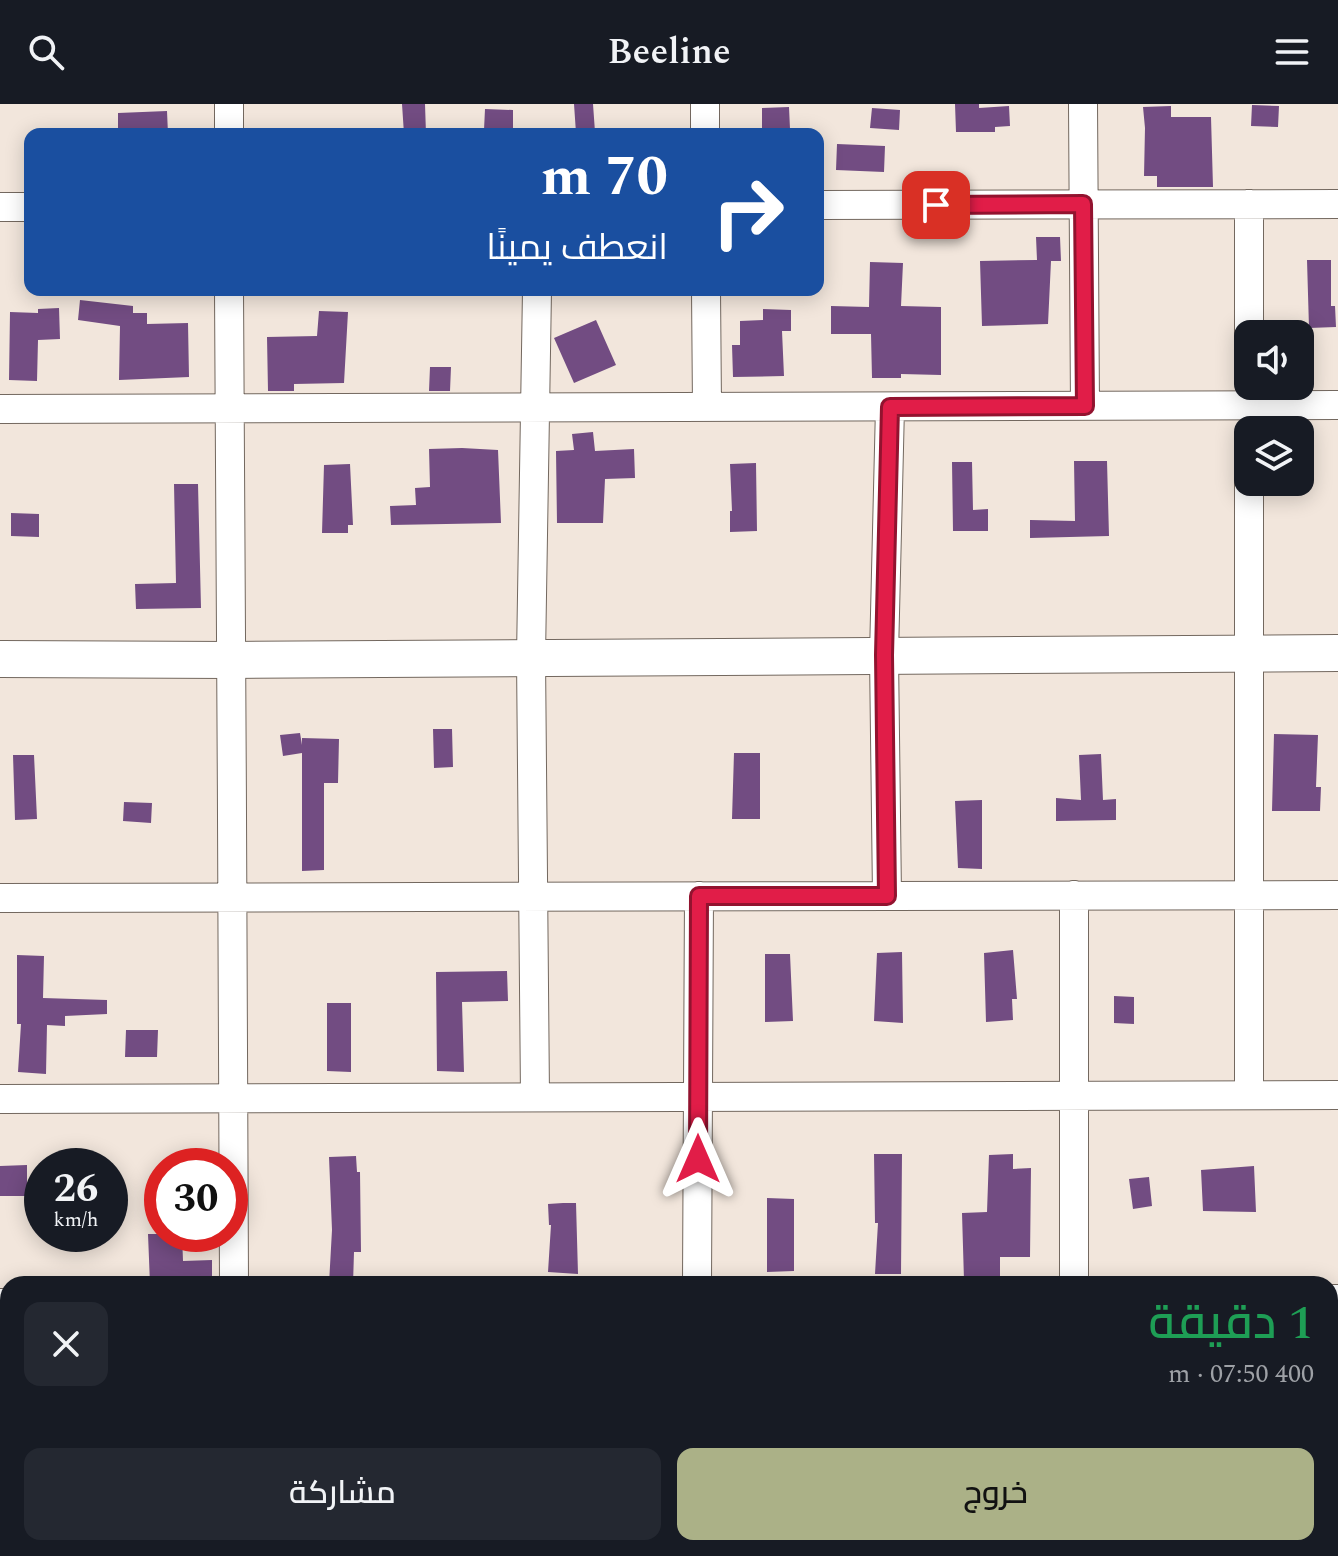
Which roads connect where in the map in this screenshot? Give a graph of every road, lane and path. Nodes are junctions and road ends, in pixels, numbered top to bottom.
1 (229, 104) edge
2 (705, 104) edge
3 (1083, 104) edge
4 (229, 128) edge
5 (705, 128) edge
6 (1083, 204) junction
7 (1249, 204) junction
8 (1338, 204) edge
9 (824, 205) edge
10 (0, 207) edge
11 (24, 207) edge
12 (229, 296) edge
13 (537, 296) edge
14 (706, 296) edge
15 (1249, 320) edge
16 (1338, 405) edge
17 (1085, 406) junction
18 (534, 407) junction
19 (707, 407) junction
20 (890, 407) junction
21 (1249, 407) edge
22 (230, 408) junction
23 (0, 409) edge
24 (1249, 496) edge
25 (1249, 653) junction
26 (1338, 653) edge
27 (884, 655) junction
28 (531, 657) junction
29 (0, 659) edge
30 (230, 660) junction
31 (1074, 895) junction
32 (1249, 895) junction
33 (1338, 895) edge
34 (699, 896) junction
35 (887, 896) junction
36 (234, 897) junction
37 (533, 897) junction
38 (0, 898) edge
39 (1074, 1095) junction
40 (1249, 1095) junction
41 (1338, 1095) edge
42 (535, 1097) junction
43 (698, 1097) junction
44 (234, 1098) junction
45 (0, 1099) edge
46 (234, 1276) edge
47 (697, 1276) edge
48 (1074, 1276) edge

1 - 4 street
2 - 5 street
3 - 6 street
6 - 7 street
6 - 9 street
6 - 17 street
7 - 8 street
7 - 15 street
10 - 11 street
12 - 22 street
13 - 18 street
14 - 19 street
16 - 21 street
17 - 20 street
17 - 21 street
18 - 19 street
18 - 22 street
18 - 28 street
19 - 20 street
20 - 27 street
22 - 23 street
22 - 30 street
24 - 25 street
25 - 26 street
25 - 27 street
25 - 32 street
27 - 28 street
27 - 35 street
28 - 30 street
28 - 37 street
29 - 30 street
30 - 36 street
31 - 32 street
31 - 35 street
31 - 39 street
32 - 33 street
32 - 40 street
34 - 35 street
34 - 37 street
34 - 43 street
36 - 37 street
36 - 38 street
36 - 44 street
37 - 42 street
39 - 40 street
39 - 43 street
39 - 48 street
40 - 41 street
42 - 43 street
42 - 44 street
43 - 47 street
44 - 45 street
44 - 46 street

